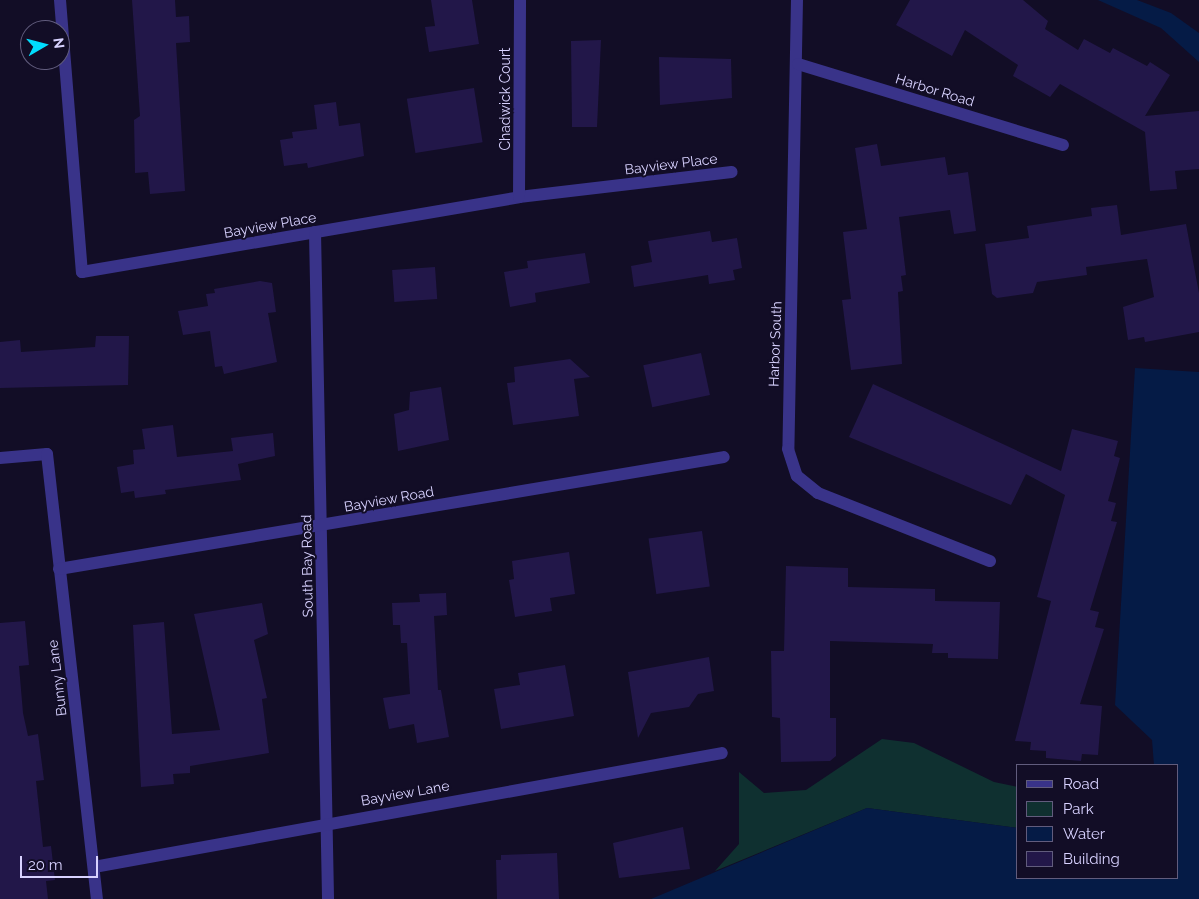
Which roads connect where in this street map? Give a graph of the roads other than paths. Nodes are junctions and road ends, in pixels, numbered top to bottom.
1 (60, 0) edge
2 (520, 0) edge
3 (798, 0) edge
4 (798, 64) junction
5 (1063, 145) dead end
6 (732, 172) dead end
7 (520, 197) junction
8 (315, 232) junction
9 (724, 457) dead end
10 (0, 458) edge
11 (322, 525) junction
12 (990, 561) dead end
13 (59, 569) junction
14 (722, 753) dead end
15 (328, 822) junction
16 (94, 867) junction
17 (97, 899) edge
18 (328, 899) edge

1 - 8 street, Bayview Place
2 - 7 street, Chadwick Court
3 - 4 street, Harbor South
4 - 5 street, Harbor Road
4 - 12 street, Harbor South
6 - 7 street, Bayview Place
7 - 8 street, Bayview Place
8 - 11 street, South Bay Road
9 - 11 street, Bayview Road
10 - 13 street, Bunny Lane
11 - 13 street, Bayview Road
11 - 15 street, South Bay Road
13 - 16 street, Bunny Lane
14 - 15 street, Bayview Lane
15 - 16 street, Bayview Lane
15 - 18 street, South Bay Road
16 - 17 street, Bunny Lane

